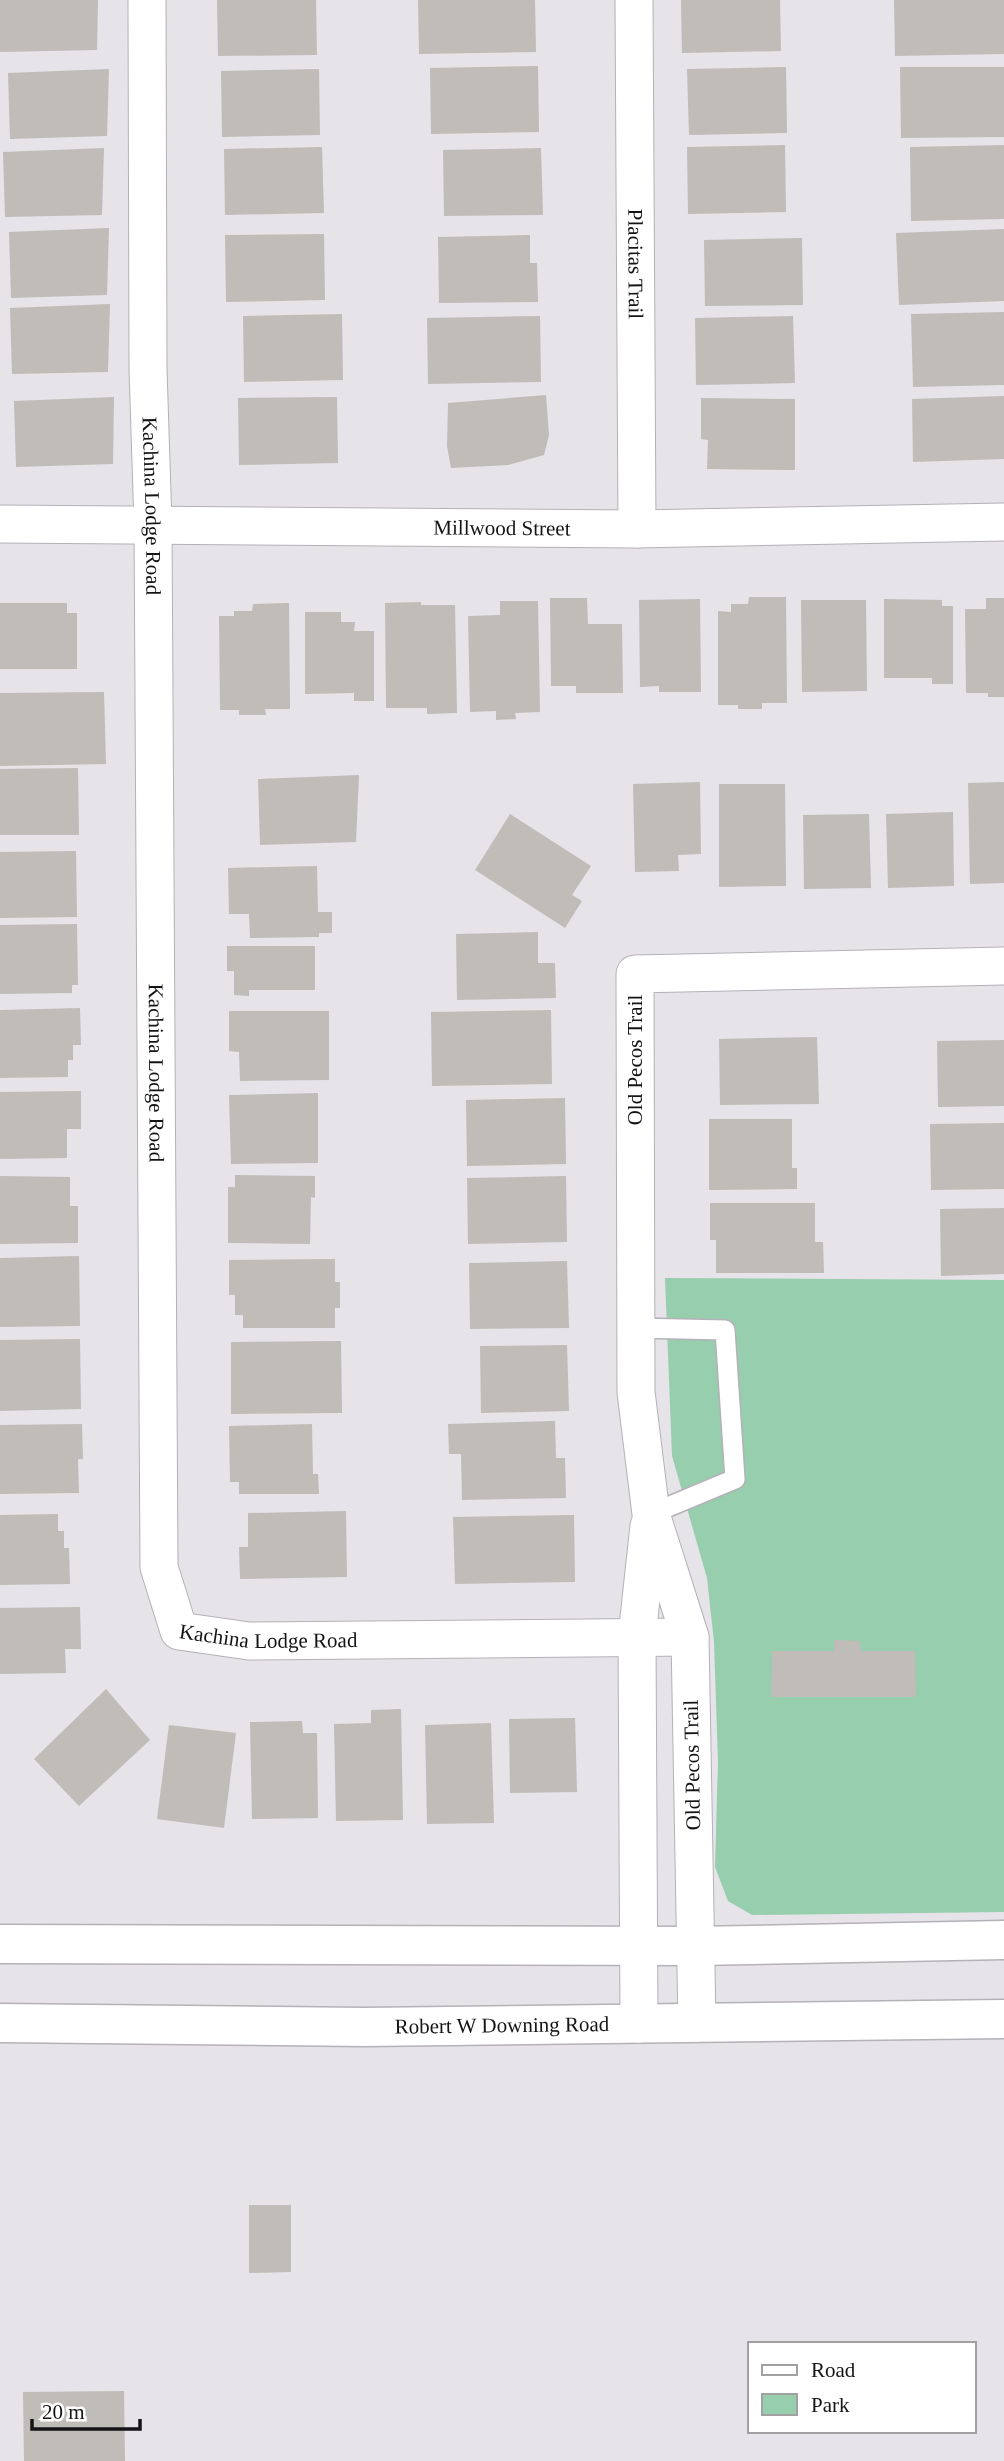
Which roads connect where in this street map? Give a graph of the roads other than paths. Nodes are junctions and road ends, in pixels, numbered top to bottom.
1 (147, 0) edge
2 (634, 0) edge
3 (1004, 522) edge
4 (0, 524) edge
5 (153, 524) junction
6 (637, 529) junction
7 (1004, 966) edge
8 (636, 1328) junction
9 (651, 1514) junction
10 (636, 1636) junction
11 (690, 1637) junction
12 (1004, 1940) edge
13 (0, 1944) edge
14 (636, 1945) junction
15 (695, 1945) junction
16 (1004, 2019) edge
17 (0, 2023) edge
18 (697, 2023) junction
19 (639, 2024) junction

1 - 5 street, Kachina Lodge Road
2 - 6 street, Placitas Trail
3 - 6 street, Millwood Street
4 - 5 street, Millwood Street
5 - 6 street, Millwood Street
5 - 10 street, Kachina Lodge Road
7 - 8 street, Old Pecos Trail
8 - 9 street, Old Pecos Trail
8 - 9 lane
9 - 10 street, Old Pecos Trail
9 - 11 street, Old Pecos Trail
10 - 11 street, Kachina Lodge Road
10 - 14 street, Old Pecos Trail
11 - 15 street, Old Pecos Trail
12 - 15 main road
13 - 14 main road
14 - 15 main road
14 - 19 street, Old Pecos Trail
15 - 18 street, Old Pecos Trail
16 - 18 main road, Robert W Downing Road
17 - 19 main road, Robert W Downing Road
18 - 19 main road, Robert W Downing Road

